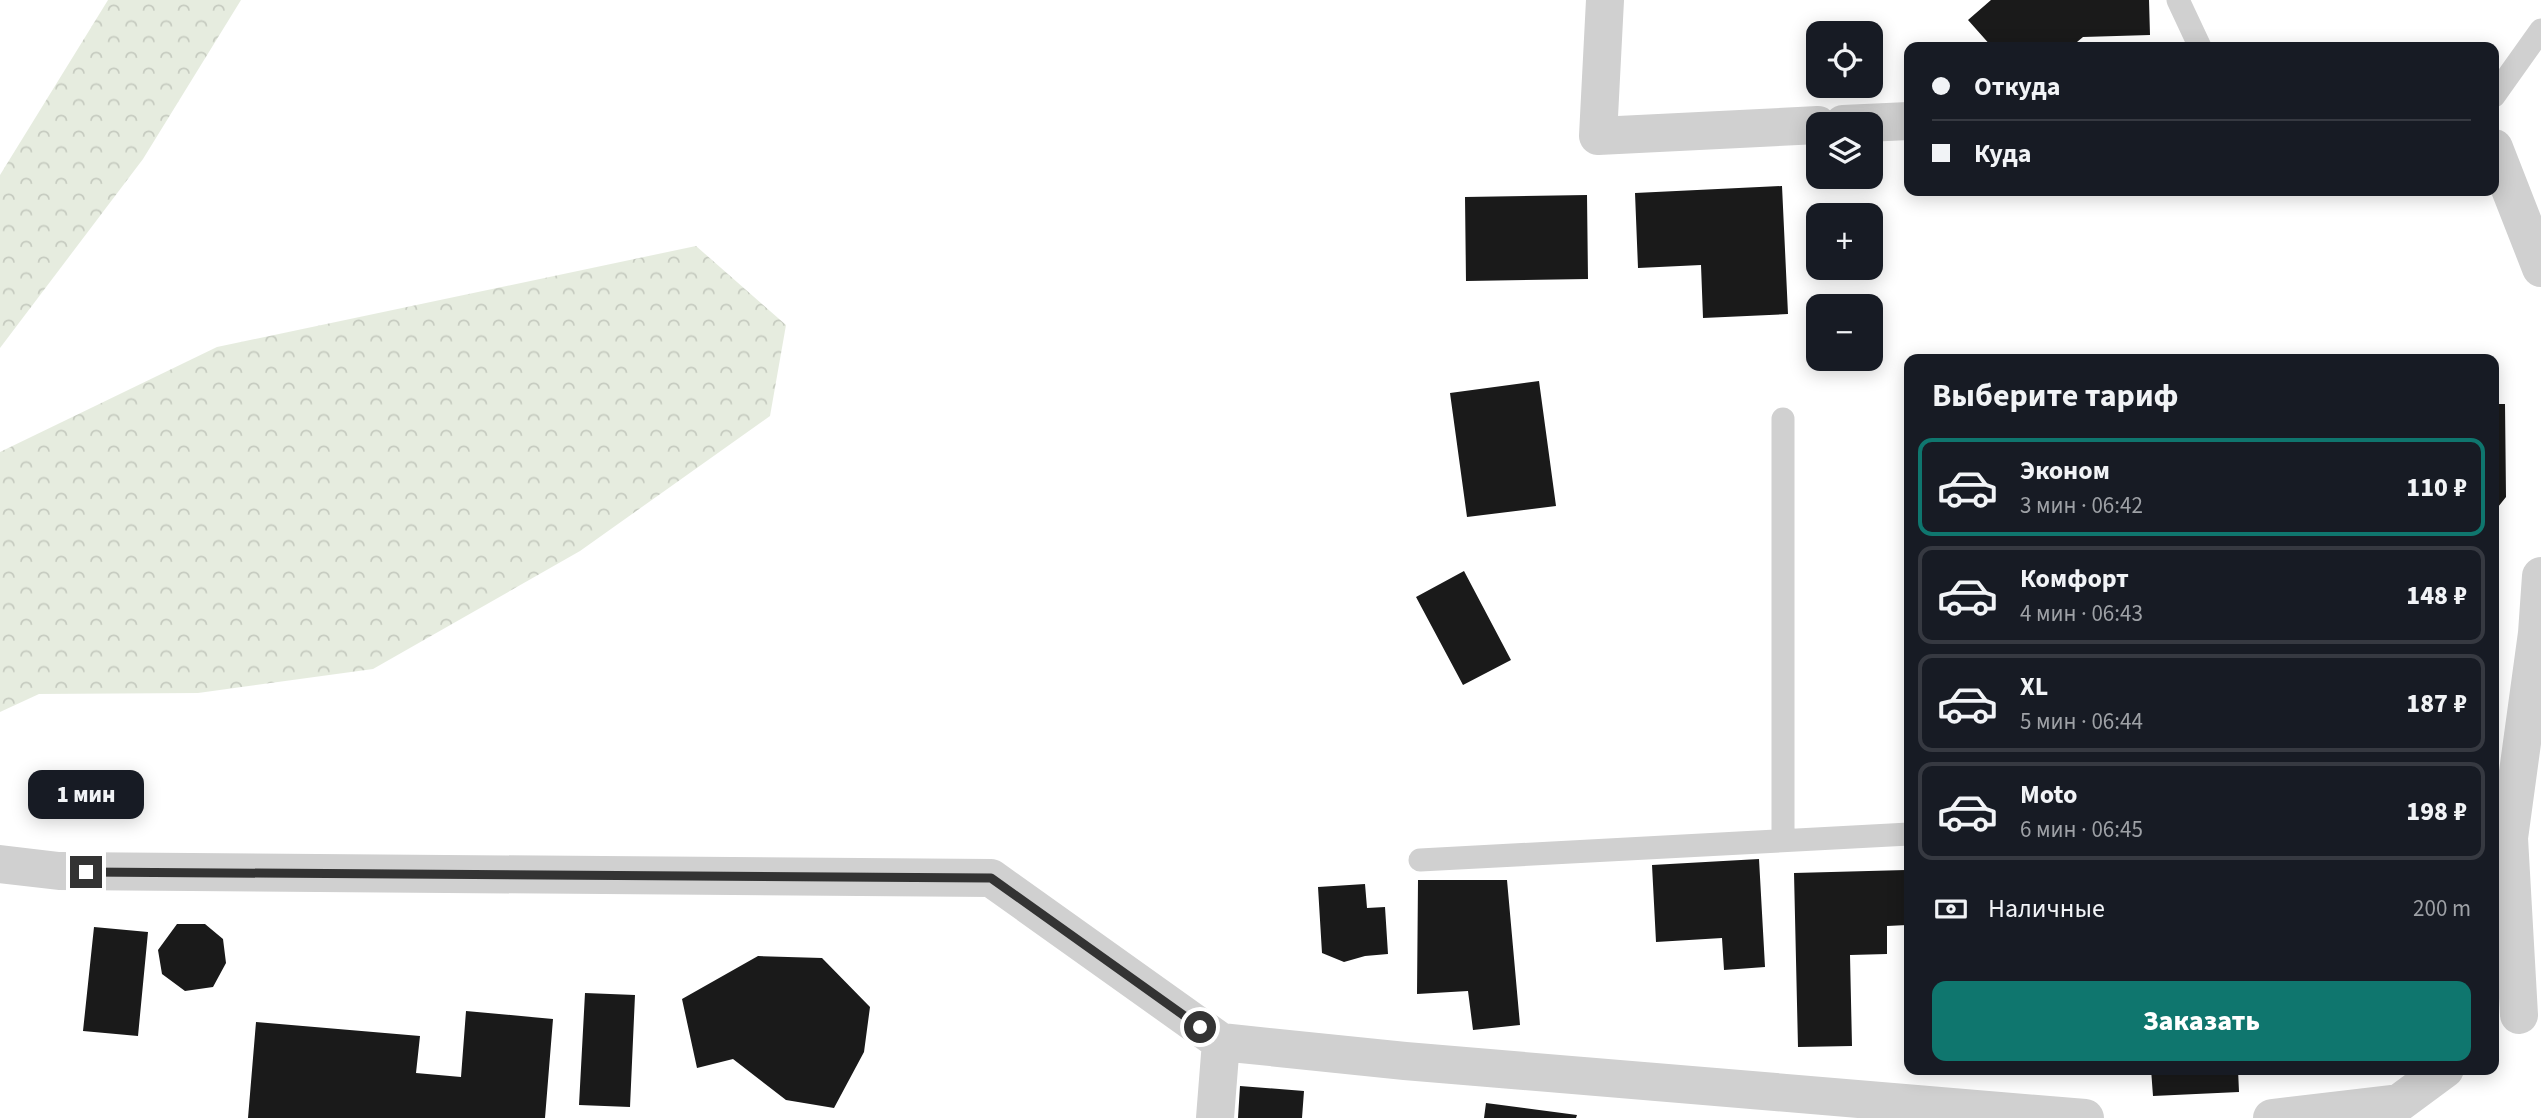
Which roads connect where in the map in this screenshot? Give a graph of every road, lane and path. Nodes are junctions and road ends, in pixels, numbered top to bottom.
1 (1605, 0) edge
2 (2178, 0) edge
3 (2541, 30) edge
4 (2198, 42) edge
5 (2499, 89) edge
6 (1904, 121) edge
7 (1883, 122) edge
8 (1806, 126) edge
9 (2499, 161) edge
10 (2541, 268) edge
11 (1783, 419) dead end
12 (2541, 576) edge
13 (2504, 803) edge
14 (1904, 834) edge
15 (1783, 840) junction
16 (1420, 860) dead end
17 (0, 864) edge
18 (2518, 1016) edge
19 (1220, 1042) junction
20 (2437, 1075) edge
21 (1215, 1118) edge
22 (2085, 1118) edge
23 (2272, 1118) edge

1 - 8 street
2 - 4 lane
3 - 5 lane
6 - 7 street
9 - 10 street
11 - 15 lane
12 - 13 street
13 - 18 street
14 - 15 lane
15 - 16 lane
17 - 19 street
19 - 21 street
19 - 22 street
20 - 23 street

